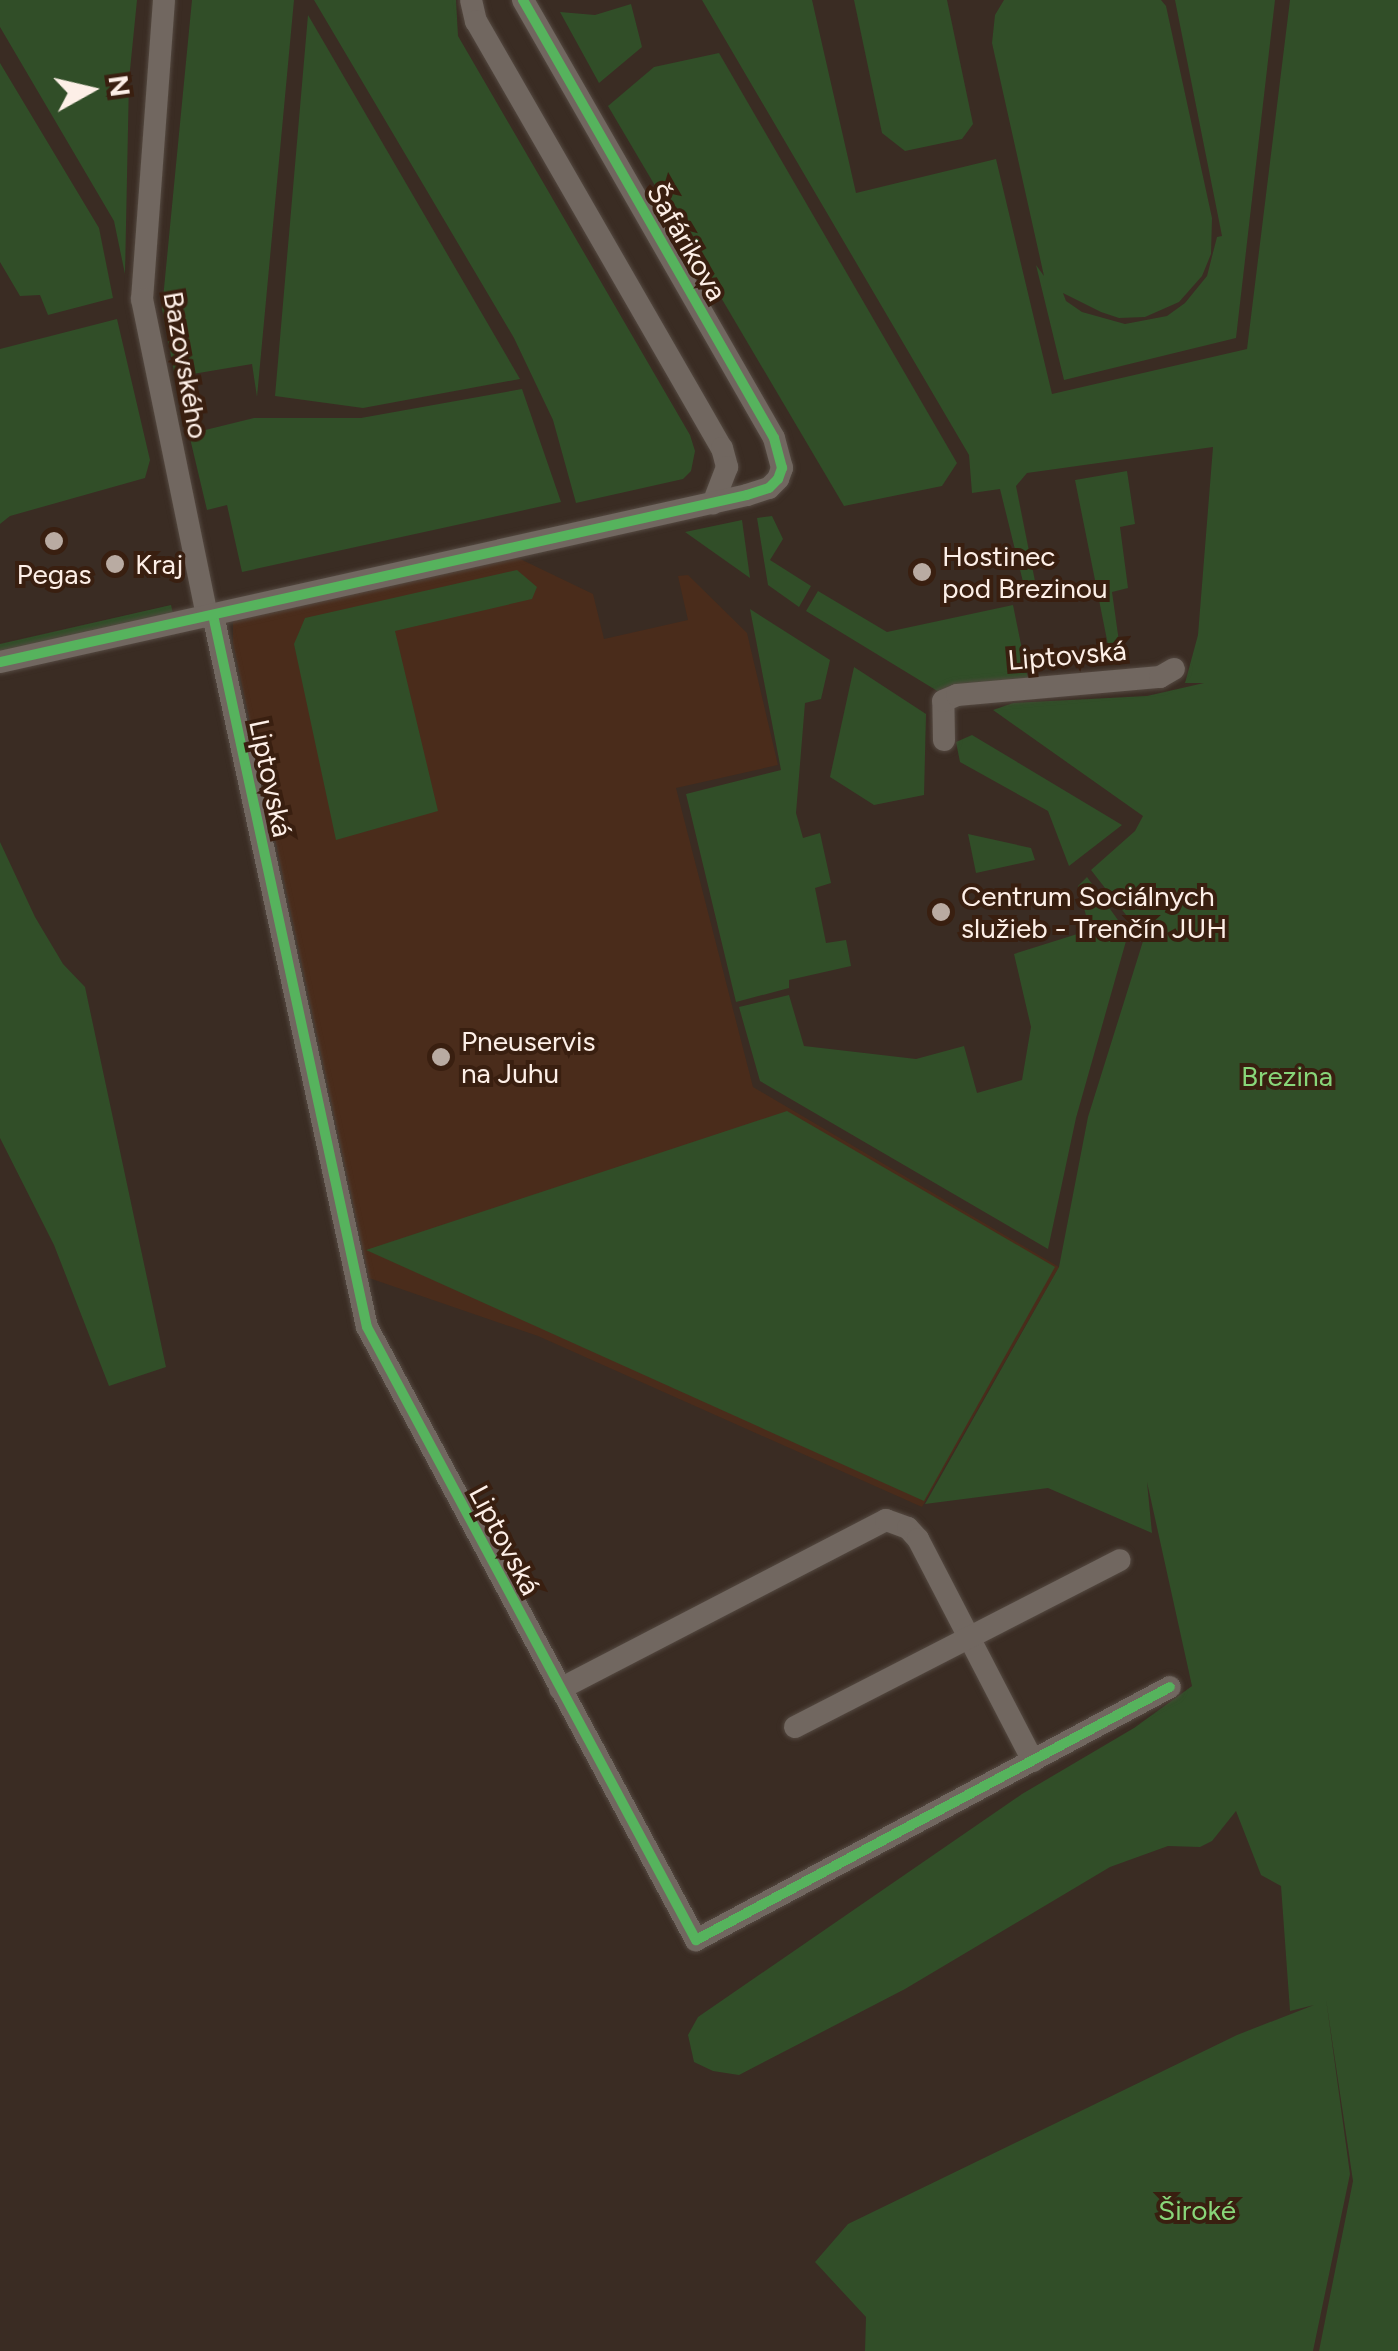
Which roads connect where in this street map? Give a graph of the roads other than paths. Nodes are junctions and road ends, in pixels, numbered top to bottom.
1 (164, 0) edge
2 (471, 0) edge
3 (523, 0) edge
4 (713, 503) junction
5 (210, 616) junction
6 (0, 662) edge
7 (1174, 668) dead end
8 (944, 740) dead end
9 (1120, 1560) dead end
10 (969, 1637) junction
11 (1170, 1686) dead end
12 (560, 1689) junction
13 (795, 1727) dead end
14 (1033, 1761) junction

1 - 5 street, Bazovského
2 - 4 street
3 - 4 street, Šafárikova
4 - 5 street
5 - 6 street
5 - 12 street, Liptovská
7 - 8 street, Liptovská
9 - 10 street
10 - 12 street
10 - 13 street
10 - 14 street
11 - 14 street, Liptovská
12 - 14 street, Liptovská

